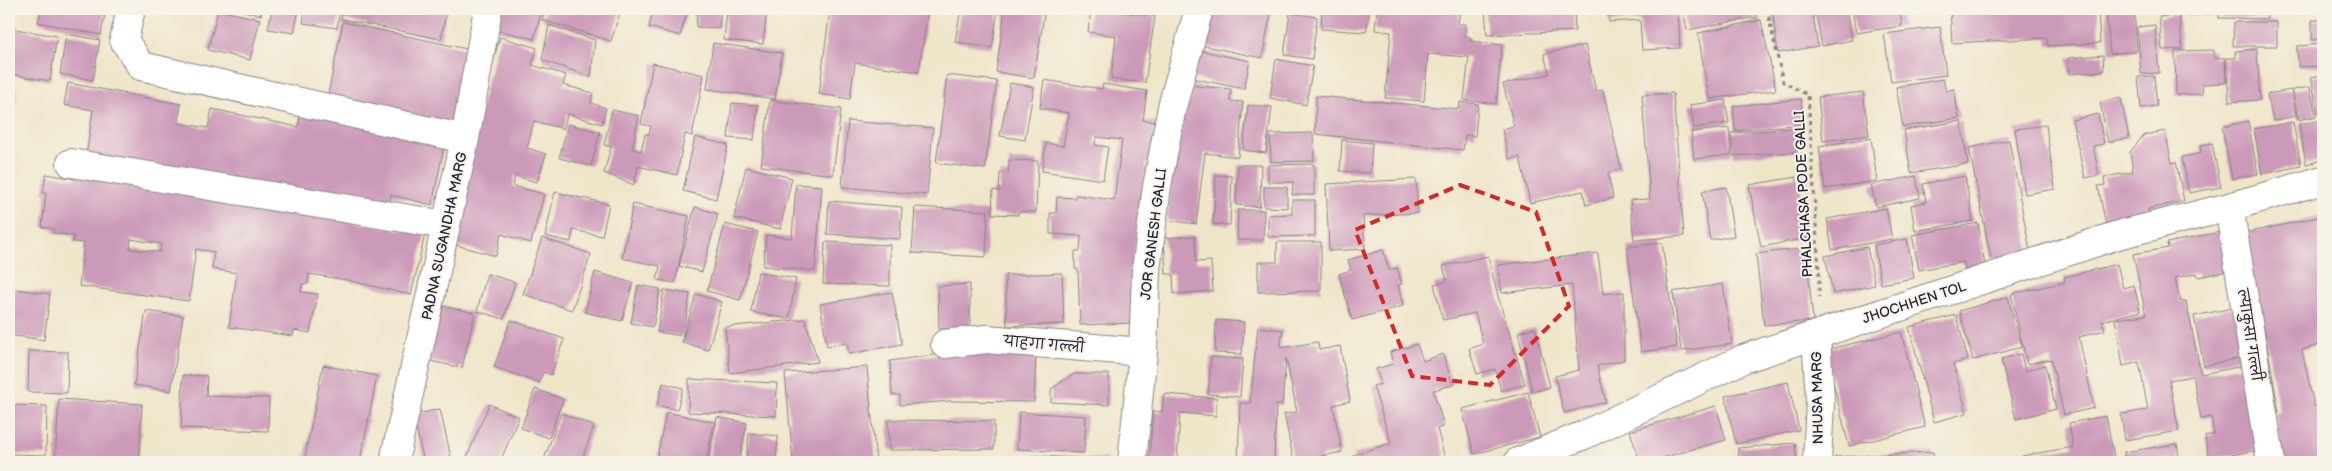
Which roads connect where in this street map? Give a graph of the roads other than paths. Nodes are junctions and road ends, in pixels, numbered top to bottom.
1 (131, 9) edge
2 (488, 9) edge
3 (1199, 9) edge
4 (465, 139) junction
5 (71, 163) dead end
6 (2323, 180) edge
7 (2229, 207) junction
8 (446, 225) junction
9 (1816, 335) junction
10 (946, 344) dead end
11 (1143, 352) junction
12 (394, 462) edge
13 (1132, 462) edge
14 (1518, 462) edge
15 (1817, 462) edge
16 (2272, 462) edge

1 - 4 street
2 - 4 street, PADNA SUGANDHA MARG
3 - 11 street, JOR GANESH GALLI
4 - 8 street, PADNA SUGANDHA MARG
5 - 8 street
6 - 7 street, JHOCHHEN TOL
7 - 9 street, JHOCHHEN TOL
7 - 16 street, ल्याकुसा गल्ली
8 - 12 street, PADNA SUGANDHA MARG
9 - 14 street, JHOCHHEN TOL
9 - 15 street, NHUSA MARG
10 - 11 street, याहगा गल्ली
11 - 13 street, JOR GANESH GALLI

